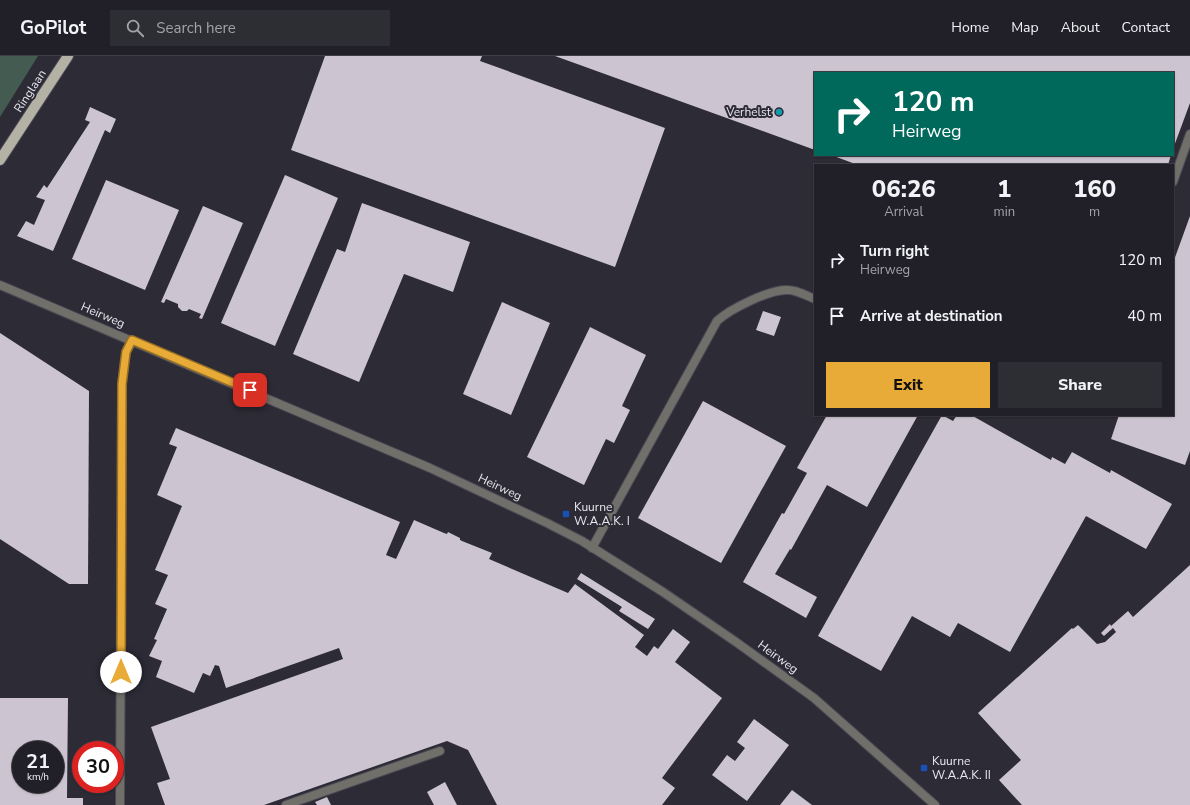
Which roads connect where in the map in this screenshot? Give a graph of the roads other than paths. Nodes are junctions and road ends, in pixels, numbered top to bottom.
1 (68, 56) edge
2 (1190, 134) edge
3 (0, 160) edge
4 (1174, 179) edge
5 (0, 285) edge
6 (814, 299) edge
7 (132, 340) junction
8 (592, 548) junction
9 (440, 751) dead end
10 (120, 805) edge
11 (286, 805) edge
12 (935, 805) edge

1 - 3 main road, Ringlaan
2 - 4 street
5 - 7 street, Heirweg
6 - 8 street
7 - 8 street, Heirweg
7 - 10 street
8 - 12 street, Heirweg
9 - 11 street

